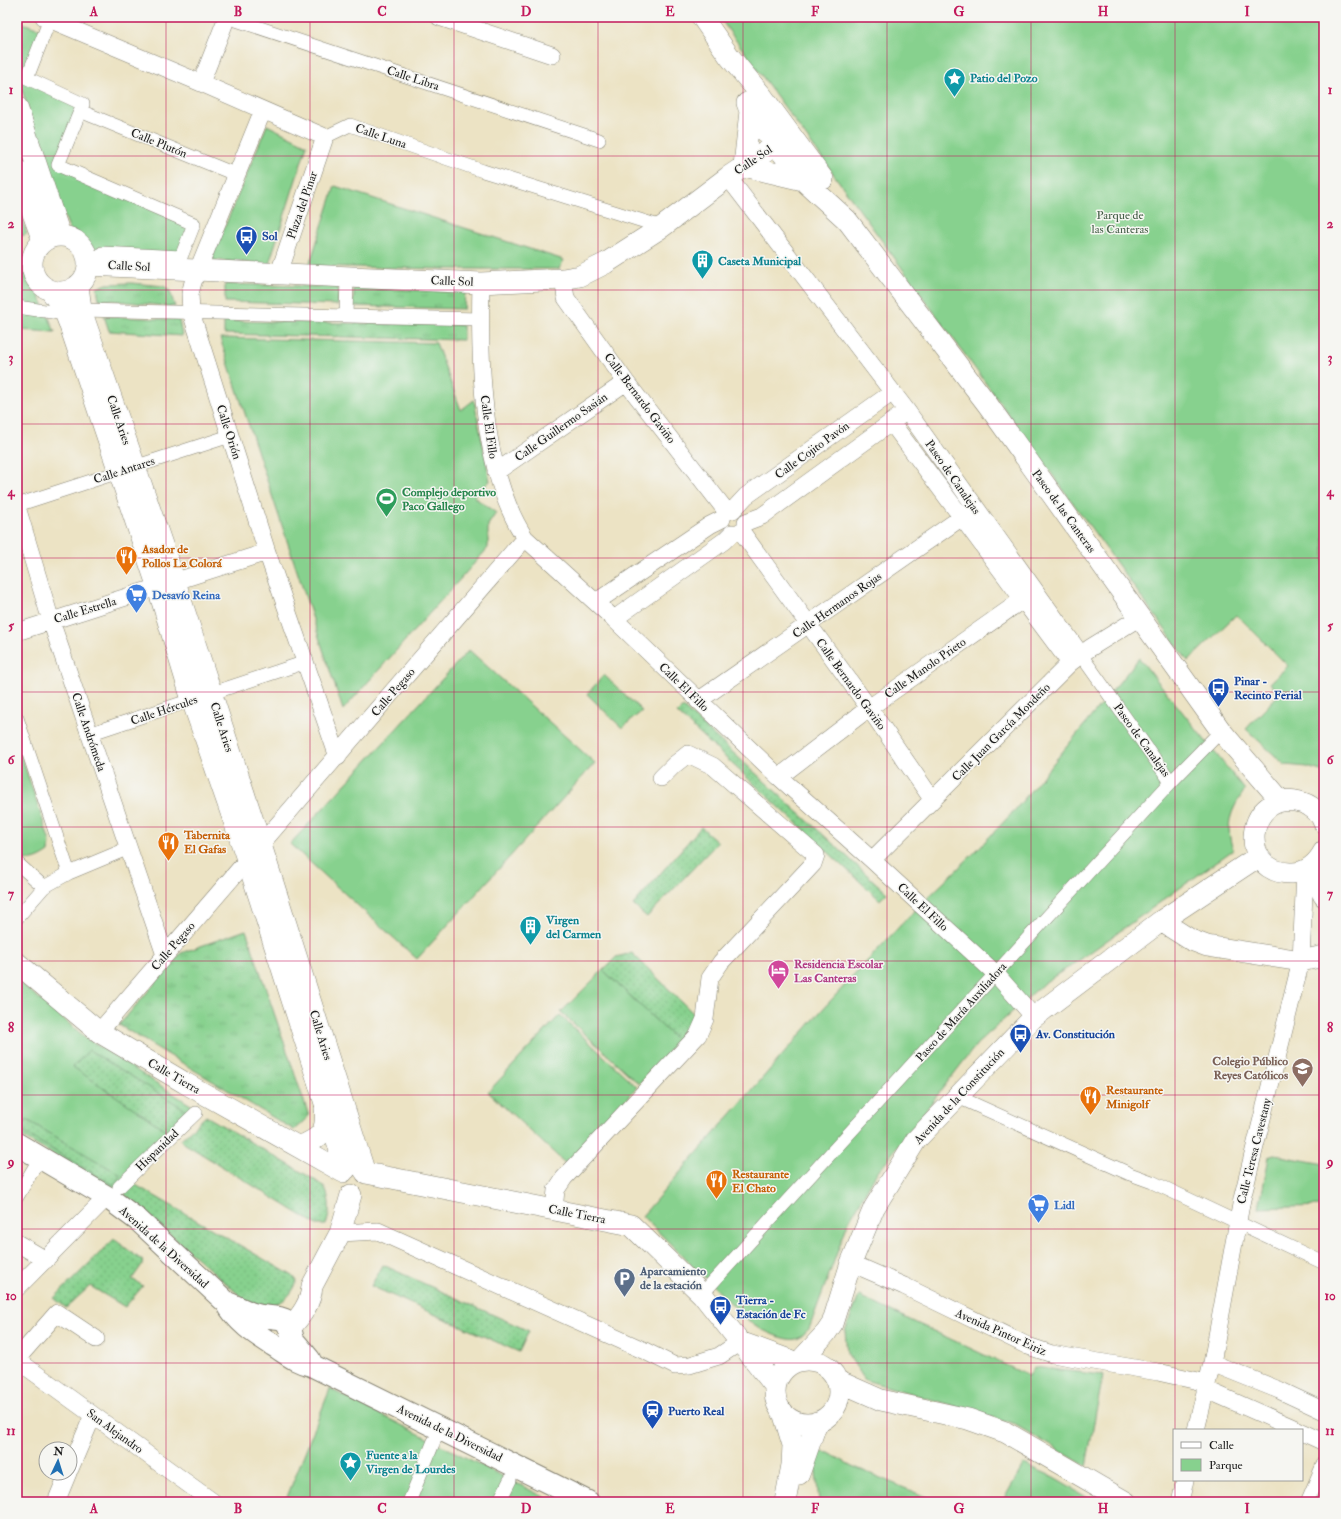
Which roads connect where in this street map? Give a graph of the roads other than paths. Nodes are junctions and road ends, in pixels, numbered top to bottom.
1 (227, 17) edge
2 (439, 17) edge
3 (702, 17) edge
4 (47, 18) edge
5 (552, 55) dead end
6 (200, 83) junction
7 (756, 104) junction
8 (17, 107) edge
9 (264, 110) junction
10 (80, 112) junction
11 (325, 137) junction
12 (599, 140) dead end
13 (777, 144) junction
14 (17, 170) edge
15 (736, 171) junction
16 (237, 175) junction
17 (813, 180) junction
18 (194, 224) junction
19 (662, 227) junction
20 (214, 233) junction
21 (52, 238) junction
22 (95, 259) junction
23 (24, 265) edge
24 (198, 269) junction
25 (279, 273) junction
26 (347, 277) junction
27 (563, 279) junction
28 (481, 283) junction
29 (78, 286) junction
30 (50, 290) junction
31 (17, 307) edge
32 (73, 312) junction
33 (191, 312) junction
34 (346, 316) junction
35 (480, 319) junction
36 (626, 382) junction
37 (893, 392) junction
38 (873, 406) junction
39 (907, 411) junction
40 (889, 424) junction
41 (230, 436) junction
42 (126, 470) junction
43 (496, 472) junction
44 (17, 506) edge
45 (968, 513) junction
46 (727, 514) junction
47 (739, 529) junction
48 (525, 538) junction
49 (267, 552) junction
50 (166, 585) junction
51 (1029, 595) junction
52 (596, 602) junction
53 (1140, 617) junction
54 (614, 619) junction
55 (51, 621) junction
56 (808, 625) junction
57 (17, 632) edge
58 (1075, 659) junction
59 (306, 662) junction
60 (202, 697) junction
61 (698, 701) junction
62 (869, 708) junction
63 (17, 718) edge
64 (1221, 731) junction
65 (89, 734) junction
66 (338, 757) junction
67 (779, 777) junction
68 (661, 778) dead end
69 (1171, 782) junction
70 (932, 799) junction
71 (1314, 799) edge
72 (1281, 801) junction
73 (1324, 823) edge
74 (261, 845) junction
75 (129, 848) junction
76 (1324, 851) edge
77 (1259, 856) junction
78 (247, 860) junction
79 (872, 860) junction
80 (17, 863) edge
81 (1307, 869) junction
82 (69, 873) junction
83 (44, 887) junction
84 (1324, 896) edge
85 (17, 918) edge
86 (1161, 921) junction
87 (165, 955) junction
88 (1324, 956) edge
89 (1301, 961) junction
90 (17, 963) edge
91 (995, 973) junction
92 (1034, 1017) junction
93 (100, 1032) junction
94 (958, 1097) junction
95 (325, 1103) junction
96 (196, 1113) dead end
97 (17, 1144) edge
98 (299, 1147) junction
99 (34, 1168) dead end
100 (355, 1171) junction
101 (113, 1192) junction
102 (17, 1197) edge
103 (554, 1210) junction
104 (1237, 1222) junction
105 (340, 1233) junction
106 (17, 1244) edge
107 (46, 1260) junction
108 (851, 1263) junction
109 (1324, 1263) edge
110 (17, 1288) edge
111 (702, 1294) junction
112 (227, 1303) junction
113 (283, 1324) junction
114 (832, 1324) junction
115 (96, 1339) dead end
116 (269, 1342) junction
117 (740, 1342) junction
118 (17, 1360) edge
119 (798, 1361) junction
120 (1212, 1363) junction
121 (311, 1365) junction
122 (833, 1374) junction
123 (775, 1386) junction
124 (1206, 1386) junction
125 (881, 1400) junction
126 (837, 1405) junction
127 (1324, 1411) edge
128 (783, 1412) junction
129 (93, 1415) junction
130 (817, 1422) junction
131 (1196, 1429) edge
132 (1296, 1429) edge
133 (1303, 1432) edge
134 (434, 1441) dead end
135 (1324, 1442) edge
136 (78, 1450) edge
137 (1324, 1462) edge
138 (510, 1480) dead end
139 (65, 1481) edge
140 (1185, 1481) edge
141 (580, 1500) edge
142 (56, 1502) edge
143 (213, 1502) edge
144 (408, 1502) edge
145 (498, 1502) edge
146 (785, 1502) edge
147 (798, 1502) edge
148 (1126, 1502) edge
149 (1180, 1502) edge
150 (1307, 1502) edge

1 - 6 street
1 - 12 street, Calle Libra
2 - 5 street
3 - 7 street
4 - 6 street
4 - 10 street
6 - 9 street
7 - 13 street
7 - 15 street
7 - 17 street
8 - 21 street
9 - 11 street
9 - 16 street, Calle Orión
10 - 16 street, Calle Plutón
10 - 18 street
11 - 19 street, Calle Luna
11 - 25 street, Plaza del Pinar
13 - 15 street, Calle Sol
13 - 17 street
14 - 21 street
15 - 17 street
15 - 19 street, Calle Sol
15 - 37 street, Paseo de Canalejas
16 - 20 street, Calle Orión
17 - 53 street, Paseo de las Canteras
18 - 20 street
18 - 22 street
19 - 27 street, Calle Sol
20 - 24 street, Calle Orión
21 - 22 street
21 - 23 street
22 - 24 street, Calle Sol
22 - 29 street
23 - 30 street
24 - 25 street, Calle Sol
24 - 33 street, Calle Orión
25 - 26 street, Calle Sol
26 - 28 street, Calle Sol
26 - 34 street
27 - 28 street, Calle Sol
27 - 36 street, Calle Bernardo Gaviño
28 - 35 street, Calle El Fillo
29 - 30 street
29 - 32 street, Calle Aries
30 - 32 street, Calle Aries
31 - 32 street
32 - 33 street
32 - 42 street, Calle Aries
33 - 34 street
33 - 41 street, Calle Orión
34 - 35 street
35 - 43 street, Calle El Fillo
36 - 43 street, Calle Guillermo Sasián
36 - 46 street, Calle Bernardo Gaviño
37 - 38 street, Calle Cojito Pavón
37 - 39 street, Paseo de Canalejas
38 - 40 street
38 - 46 street, Calle Cojito Pavón
39 - 40 street, Calle Cojito Pavón
39 - 45 street, Paseo de Canalejas
40 - 45 street
40 - 47 street, Calle Cojito Pavón
41 - 42 street, Calle Antares
41 - 49 street, Calle Orión
42 - 44 street, Calle Antares
42 - 50 street, Calle Aries
43 - 48 street, Calle El Fillo
44 - 55 street, Calle Andrómeda
45 - 51 street, Paseo de Canalejas
45 - 56 street, Calle Hermanos Rojas
46 - 47 street, Calle Bernardo Gaviño
46 - 52 street, Calle Cojito Pavón
47 - 54 street, Calle Cojito Pavón
47 - 56 street, Calle Bernardo Gaviño
48 - 52 street, Calle El Fillo
48 - 66 street, Calle Pegaso
49 - 50 street, Calle Estrella
49 - 59 street, Calle Orión
50 - 55 street, Calle Estrella
50 - 60 street, Calle Aries
51 - 58 street, Paseo de Canalejas
51 - 62 street, Calle Manolo Prieto
52 - 54 street, Calle El Fillo
53 - 58 street, Calle Juan García Mondeño
53 - 64 street, Paseo de las Canteras
54 - 61 street, Calle El Fillo
55 - 57 street, Calle Estrella
55 - 65 street, Calle Andrómeda
56 - 61 street, Calle Hermanos Rojas
56 - 62 street, Calle Bernardo Gaviño
58 - 69 street, Paseo de Canalejas
58 - 70 street, Calle Juan García Mondeño
59 - 60 street, Calle Hércules
59 - 66 street, Calle Orión
60 - 65 street, Calle Hércules
60 - 74 street, Calle Aries
60 - 78 street, Calle Aries
61 - 67 street, Calle El Fillo
62 - 67 street, Calle Manolo Prieto
62 - 70 street, Calle Bernardo Gaviño
63 - 82 street
64 - 69 street, Paseo de María Auxiliadora
64 - 72 street, Paseo de las Canteras
65 - 75 street, Calle Andrómeda
66 - 74 street, Calle Pegaso
67 - 79 street, Calle El Fillo
68 - 103 street
69 - 91 street, Paseo de María Auxiliadora
70 - 79 street, Calle Juan García Mondeño
71 - 72 street
71 - 73 street
72 - 77 street
74 - 78 street, Calle Pegaso
74 - 100 street, Calle Aries
75 - 82 street
75 - 87 street, Calle Andrómeda
76 - 81 street
77 - 81 street
77 - 86 street, Avenida de la Constitución
78 - 87 street, Calle Pegaso
78 - 95 street, Calle Aries
79 - 91 street, Calle El Fillo
80 - 83 street
81 - 84 street
81 - 89 street, Calle Teresa Cavestany
82 - 83 street
83 - 85 street
86 - 89 street
86 - 92 street, Avenida de la Constitución
87 - 93 street, Calle Pegaso
88 - 89 street
89 - 104 street, Calle Teresa Cavestany
90 - 93 street, Calle Tierra
91 - 92 street, Calle El Fillo
91 - 111 street, Paseo de María Auxiliadora
92 - 94 street, Avenida de la Constitución
93 - 98 street, Calle Tierra
94 - 104 street
94 - 108 street, Avenida de la Constitución
95 - 98 street
95 - 100 street, Calle Aries
96 - 101 street, Hispanidad
97 - 101 main road, Avenida de la Diversidad
98 - 100 street, Calle Tierra
99 - 102 street
100 - 103 street, Calle Tierra
100 - 105 street
101 - 107 street
101 - 112 main road, Avenida de la Diversidad
103 - 111 street, Calle Tierra
104 - 109 street
104 - 120 street, Calle Teresa Cavestany
105 - 113 street
105 - 117 street
106 - 107 street
107 - 110 street
108 - 114 street, Avenida de la Constitución
108 - 124 street, Avenida Pintor Eiriz
111 - 117 street, Calle Tierra
112 - 113 main road, Avenida de la Diversidad
112 - 116 main road, Avenida de la Diversidad
113 - 116 main road
113 - 121 main road, Avenida de la Diversidad
114 - 119 street, Avenida de la Constitución
114 - 122 street, Avenida de la Constitución
115 - 118 street
116 - 121 main road, Avenida de la Diversidad
117 - 119 street
117 - 123 street, Calle Tierra
118 - 129 street, San Alejandro
119 - 122 street
119 - 123 street
120 - 124 street, Calle Teresa Cavestany
120 - 127 street
121 - 141 main road, Avenida de la Diversidad
122 - 125 street
122 - 126 street
123 - 128 street
124 - 131 street, Calle Teresa Cavestany
124 - 132 street, Avenida Pintor Eiriz
125 - 126 street
125 - 148 street
126 - 130 street
128 - 130 street
128 - 146 street
129 - 136 street
129 - 143 street, San Alejandro
130 - 147 street
133 - 135 street
134 - 144 street
137 - 150 street
138 - 145 street
139 - 142 street
140 - 149 street

